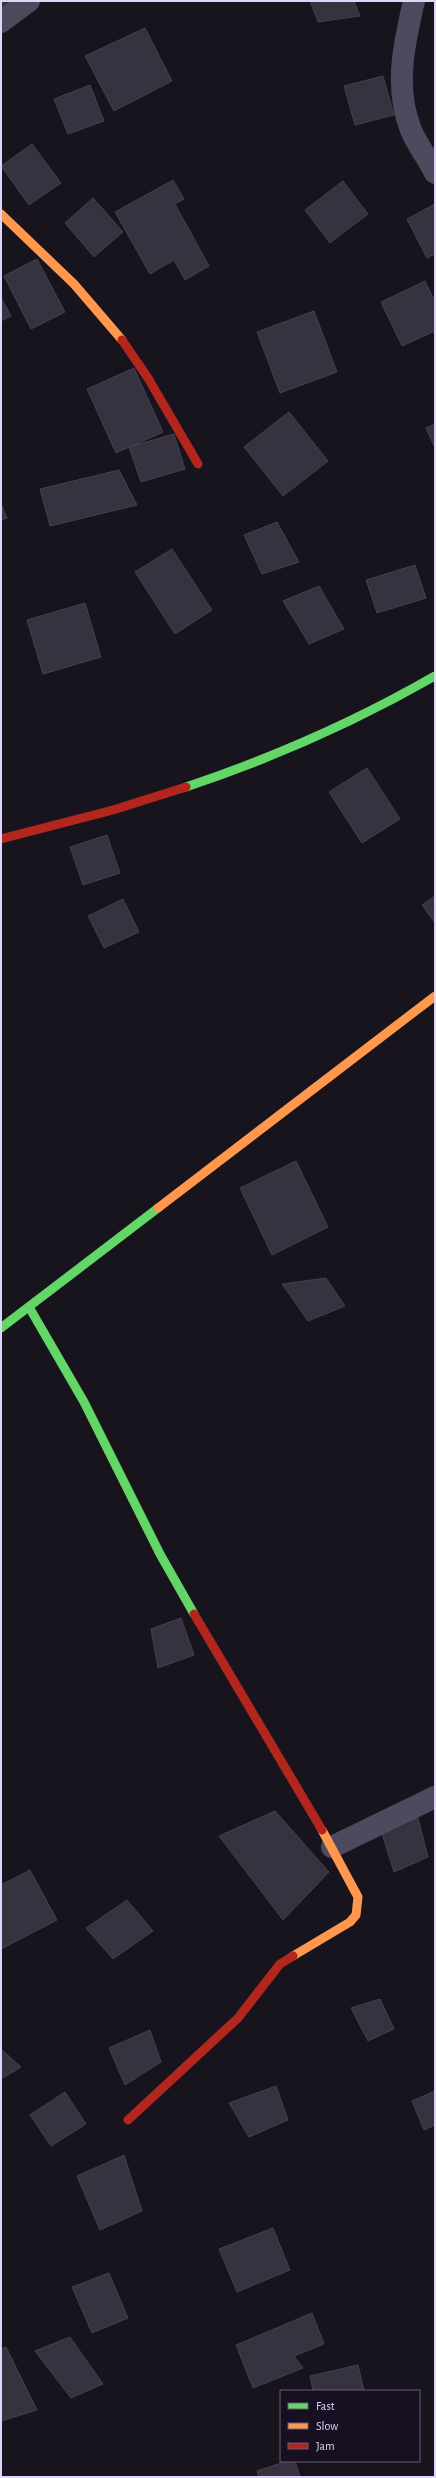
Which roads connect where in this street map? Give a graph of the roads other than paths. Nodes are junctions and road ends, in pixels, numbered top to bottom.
1 (29, 1) edge
2 (414, 1) edge
3 (1, 22) edge
4 (435, 173) edge
5 (1, 214) edge
6 (198, 464) dead end
7 (435, 676) edge
8 (1, 839) edge
9 (435, 996) edge
10 (29, 1307) junction
11 (1, 1328) edge
12 (435, 1797) edge
13 (332, 1848) junction
14 (128, 2120) dead end

1 - 3 street
2 - 4 street
5 - 6 street
7 - 8 street
9 - 10 street
10 - 11 street
10 - 13 street
12 - 13 street
13 - 14 street

